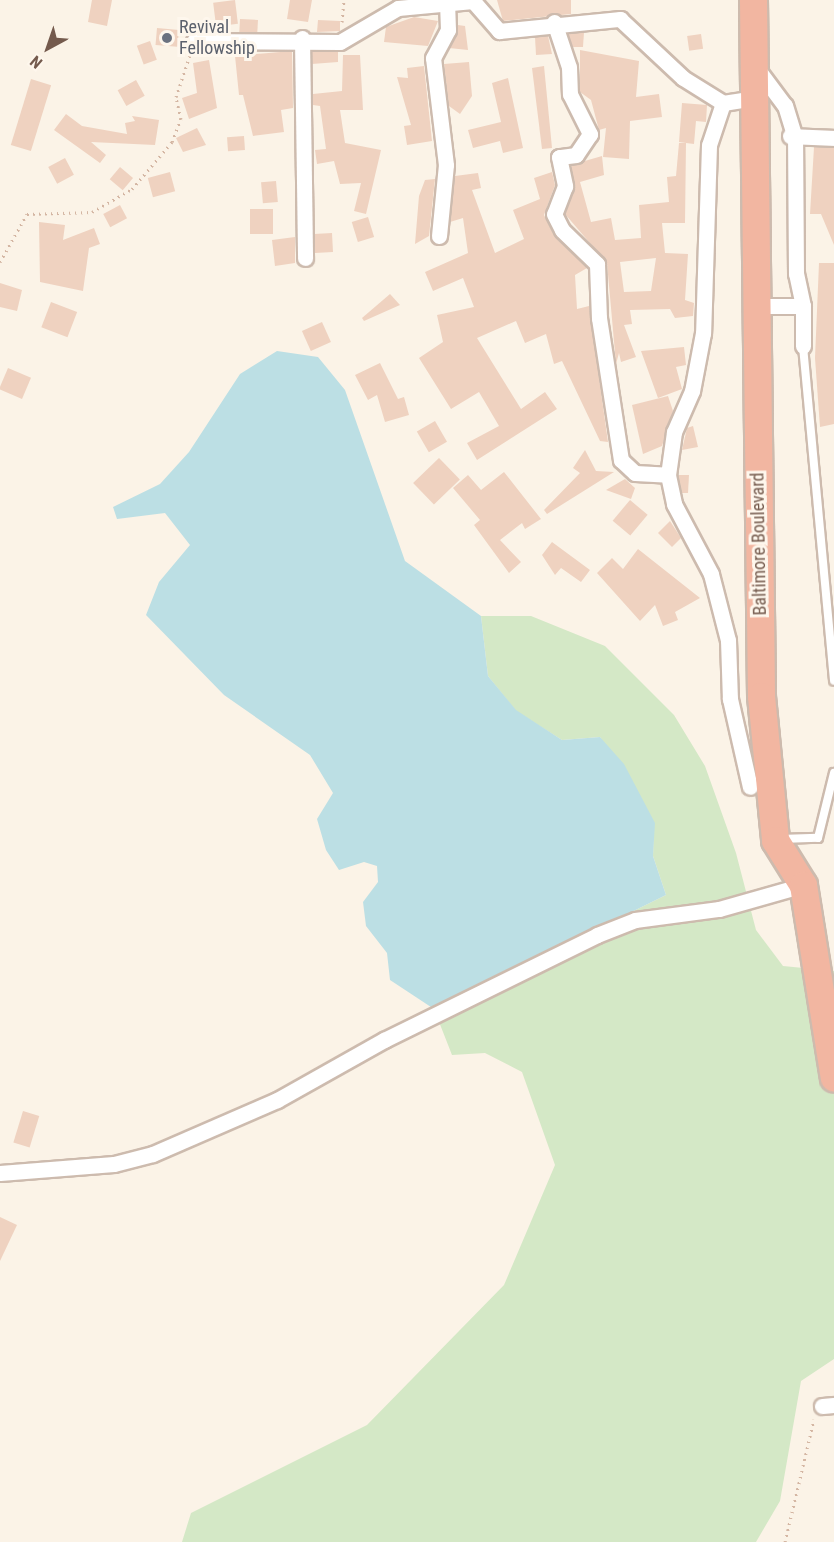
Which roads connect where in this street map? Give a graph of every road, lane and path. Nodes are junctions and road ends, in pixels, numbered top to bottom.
1 (753, 0) edge
2 (447, 4) junction
3 (554, 22) junction
4 (302, 38) junction
5 (194, 41) joint
6 (753, 62) junction
7 (756, 98) junction
8 (723, 103) junction
9 (790, 136) junction
10 (834, 138) edge
11 (439, 236) dead end
12 (305, 258) dead end
13 (0, 262) edge
14 (755, 306) junction
15 (803, 306) junction
16 (803, 346) joint
17 (668, 475) junction
18 (834, 681) edge
19 (834, 773) edge
20 (750, 787) dead end
21 (775, 840) junction
22 (803, 885) junction
23 (834, 1078) edge
24 (0, 1173) edge
25 (828, 1406) edge
26 (784, 1542) edge

1 - 6 highway, Baltimore Boulevard
2 - 3 street
2 - 4 street
2 - 11 street
3 - 8 street
3 - 17 street
4 - 5 street
4 - 12 street
5 - 13 path
6 - 7 highway, Baltimore Boulevard
6 - 9 street
7 - 8 street
7 - 14 highway, Baltimore Boulevard
8 - 17 street
9 - 10 street
9 - 15 street
14 - 15 street
14 - 21 highway, Baltimore Boulevard
15 - 16 street
16 - 18 lane
17 - 20 street
19 - 21 lane
21 - 22 highway, Baltimore Boulevard
22 - 23 highway, Baltimore Boulevard
22 - 24 street
25 - 26 path

